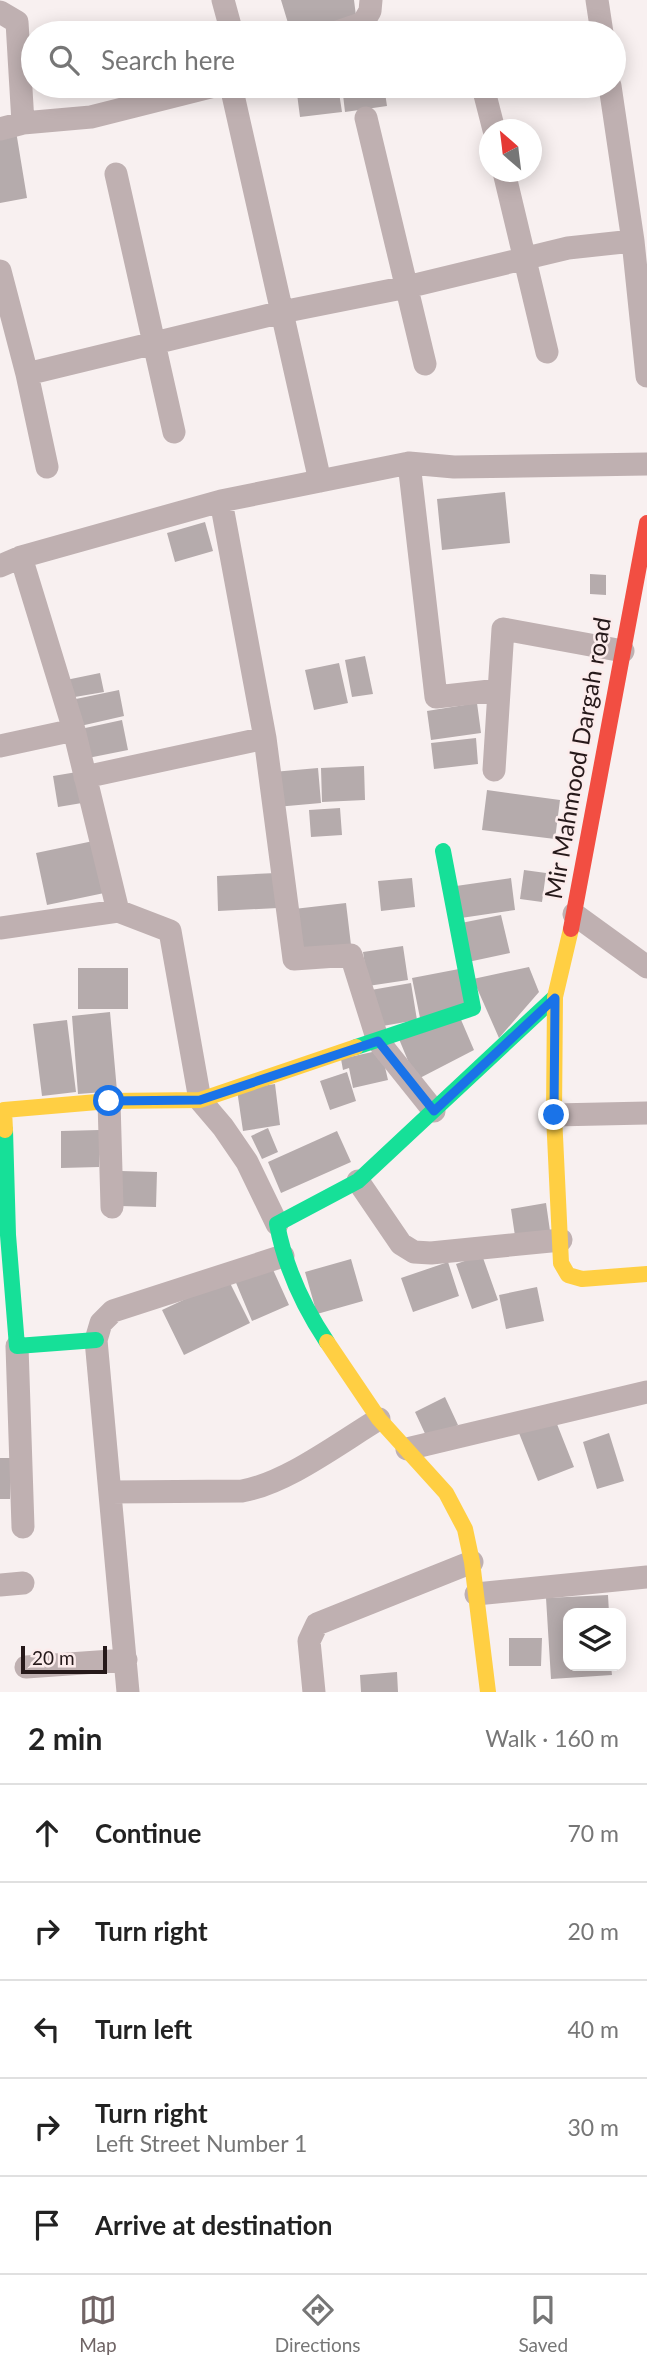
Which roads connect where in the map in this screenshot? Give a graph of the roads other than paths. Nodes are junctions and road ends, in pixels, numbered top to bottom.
1 (223, 0) edge
2 (371, 0) edge
3 (597, 0) edge
4 (0, 12) edge
5 (229, 21) edge
6 (364, 21) edge
7 (600, 21) edge
8 (21, 89) edge
9 (22, 98) edge
10 (166, 98) edge
11 (234, 98) edge
12 (486, 98) edge
13 (612, 98) edge
14 (366, 118) dead end
15 (491, 119) edge
16 (23, 123) junction
17 (0, 129) edge
18 (116, 174) dead end
19 (506, 182) edge
20 (633, 241) junction
21 (524, 258) junction
22 (0, 271) edge
23 (407, 287) junction
24 (282, 312) junction
25 (154, 342) junction
26 (547, 352) dead end
27 (425, 364) dead end
28 (27, 374) junction
29 (647, 376) edge
30 (174, 432) dead end
31 (409, 463) junction
32 (647, 464) edge
33 (47, 467) dead end
34 (320, 481) junction
35 (221, 501) junction
36 (647, 523) edge
37 (10, 561) edge
38 (623, 651) junction
39 (499, 690) junction
40 (74, 730) junction
41 (265, 738) junction
42 (0, 746) edge
43 (494, 770) dead end
44 (85, 777) junction
45 (443, 851) dead end
46 (118, 911) junction
47 (574, 914) junction
48 (0, 928) edge
49 (647, 967) edge
50 (555, 998) junction
51 (378, 1041) junction
52 (200, 1100) junction
53 (109, 1101) junction
54 (2, 1109) edge
55 (434, 1111) junction
56 (647, 1113) edge
57 (554, 1115) junction
58 (358, 1181) junction
59 (112, 1207) dead end
60 (277, 1224) junction
61 (4, 1236) edge
62 (561, 1240) junction
63 (284, 1256) junction
64 (647, 1273) edge
65 (96, 1340) junction
66 (17, 1346) junction
67 (647, 1392) edge
68 (379, 1419) junction
69 (407, 1449) junction
70 (110, 1492) junction
71 (23, 1527) dead end
72 (472, 1562) junction
73 (647, 1577) edge
74 (23, 1583) dead end
75 (0, 1585) edge
76 (476, 1594) junction
77 (125, 1660) junction
78 (26, 1667) dead end
79 (128, 1692) edge
80 (314, 1692) edge
81 (488, 1692) edge

1 - 5 street
2 - 6 street
3 - 7 street
4 - 8 street
9 - 16 street
10 - 16 street
11 - 24 street
12 - 15 street
13 - 20 street
14 - 23 street
16 - 17 street
18 - 25 street
19 - 21 street
20 - 21 street
20 - 29 street
21 - 23 street
21 - 26 street
22 - 28 street
23 - 24 street
23 - 27 street
24 - 25 street
24 - 34 street
25 - 28 street
25 - 30 street
28 - 33 street
31 - 32 street
31 - 34 street
31 - 39 street
34 - 35 street
35 - 37 street
35 - 41 street
36 - 38 street, Mir Mahmood Dargah road
37 - 40 street
38 - 39 street
38 - 47 street, Mir Mahmood Dargah road
39 - 43 street
40 - 42 street
40 - 44 street
41 - 44 street
41 - 51 street
44 - 46 street
45 - 51 street
46 - 48 street
46 - 52 street
47 - 49 street, Mir Mahmood Dargah road
47 - 50 street
50 - 55 street
50 - 57 street
51 - 52 street
51 - 55 street
52 - 53 street
52 - 60 street
53 - 54 street
53 - 59 street
54 - 61 street
55 - 58 street
56 - 57 street
57 - 62 street
58 - 60 street
58 - 62 street
60 - 63 street
61 - 66 street
62 - 64 street
63 - 65 street
63 - 68 street
65 - 66 street
65 - 70 street
66 - 71 street
67 - 69 street
68 - 69 street
68 - 70 street
69 - 72 street
70 - 77 street
72 - 76 street
72 - 80 street
73 - 76 street
74 - 75 street
76 - 81 street
77 - 78 street
77 - 79 street

